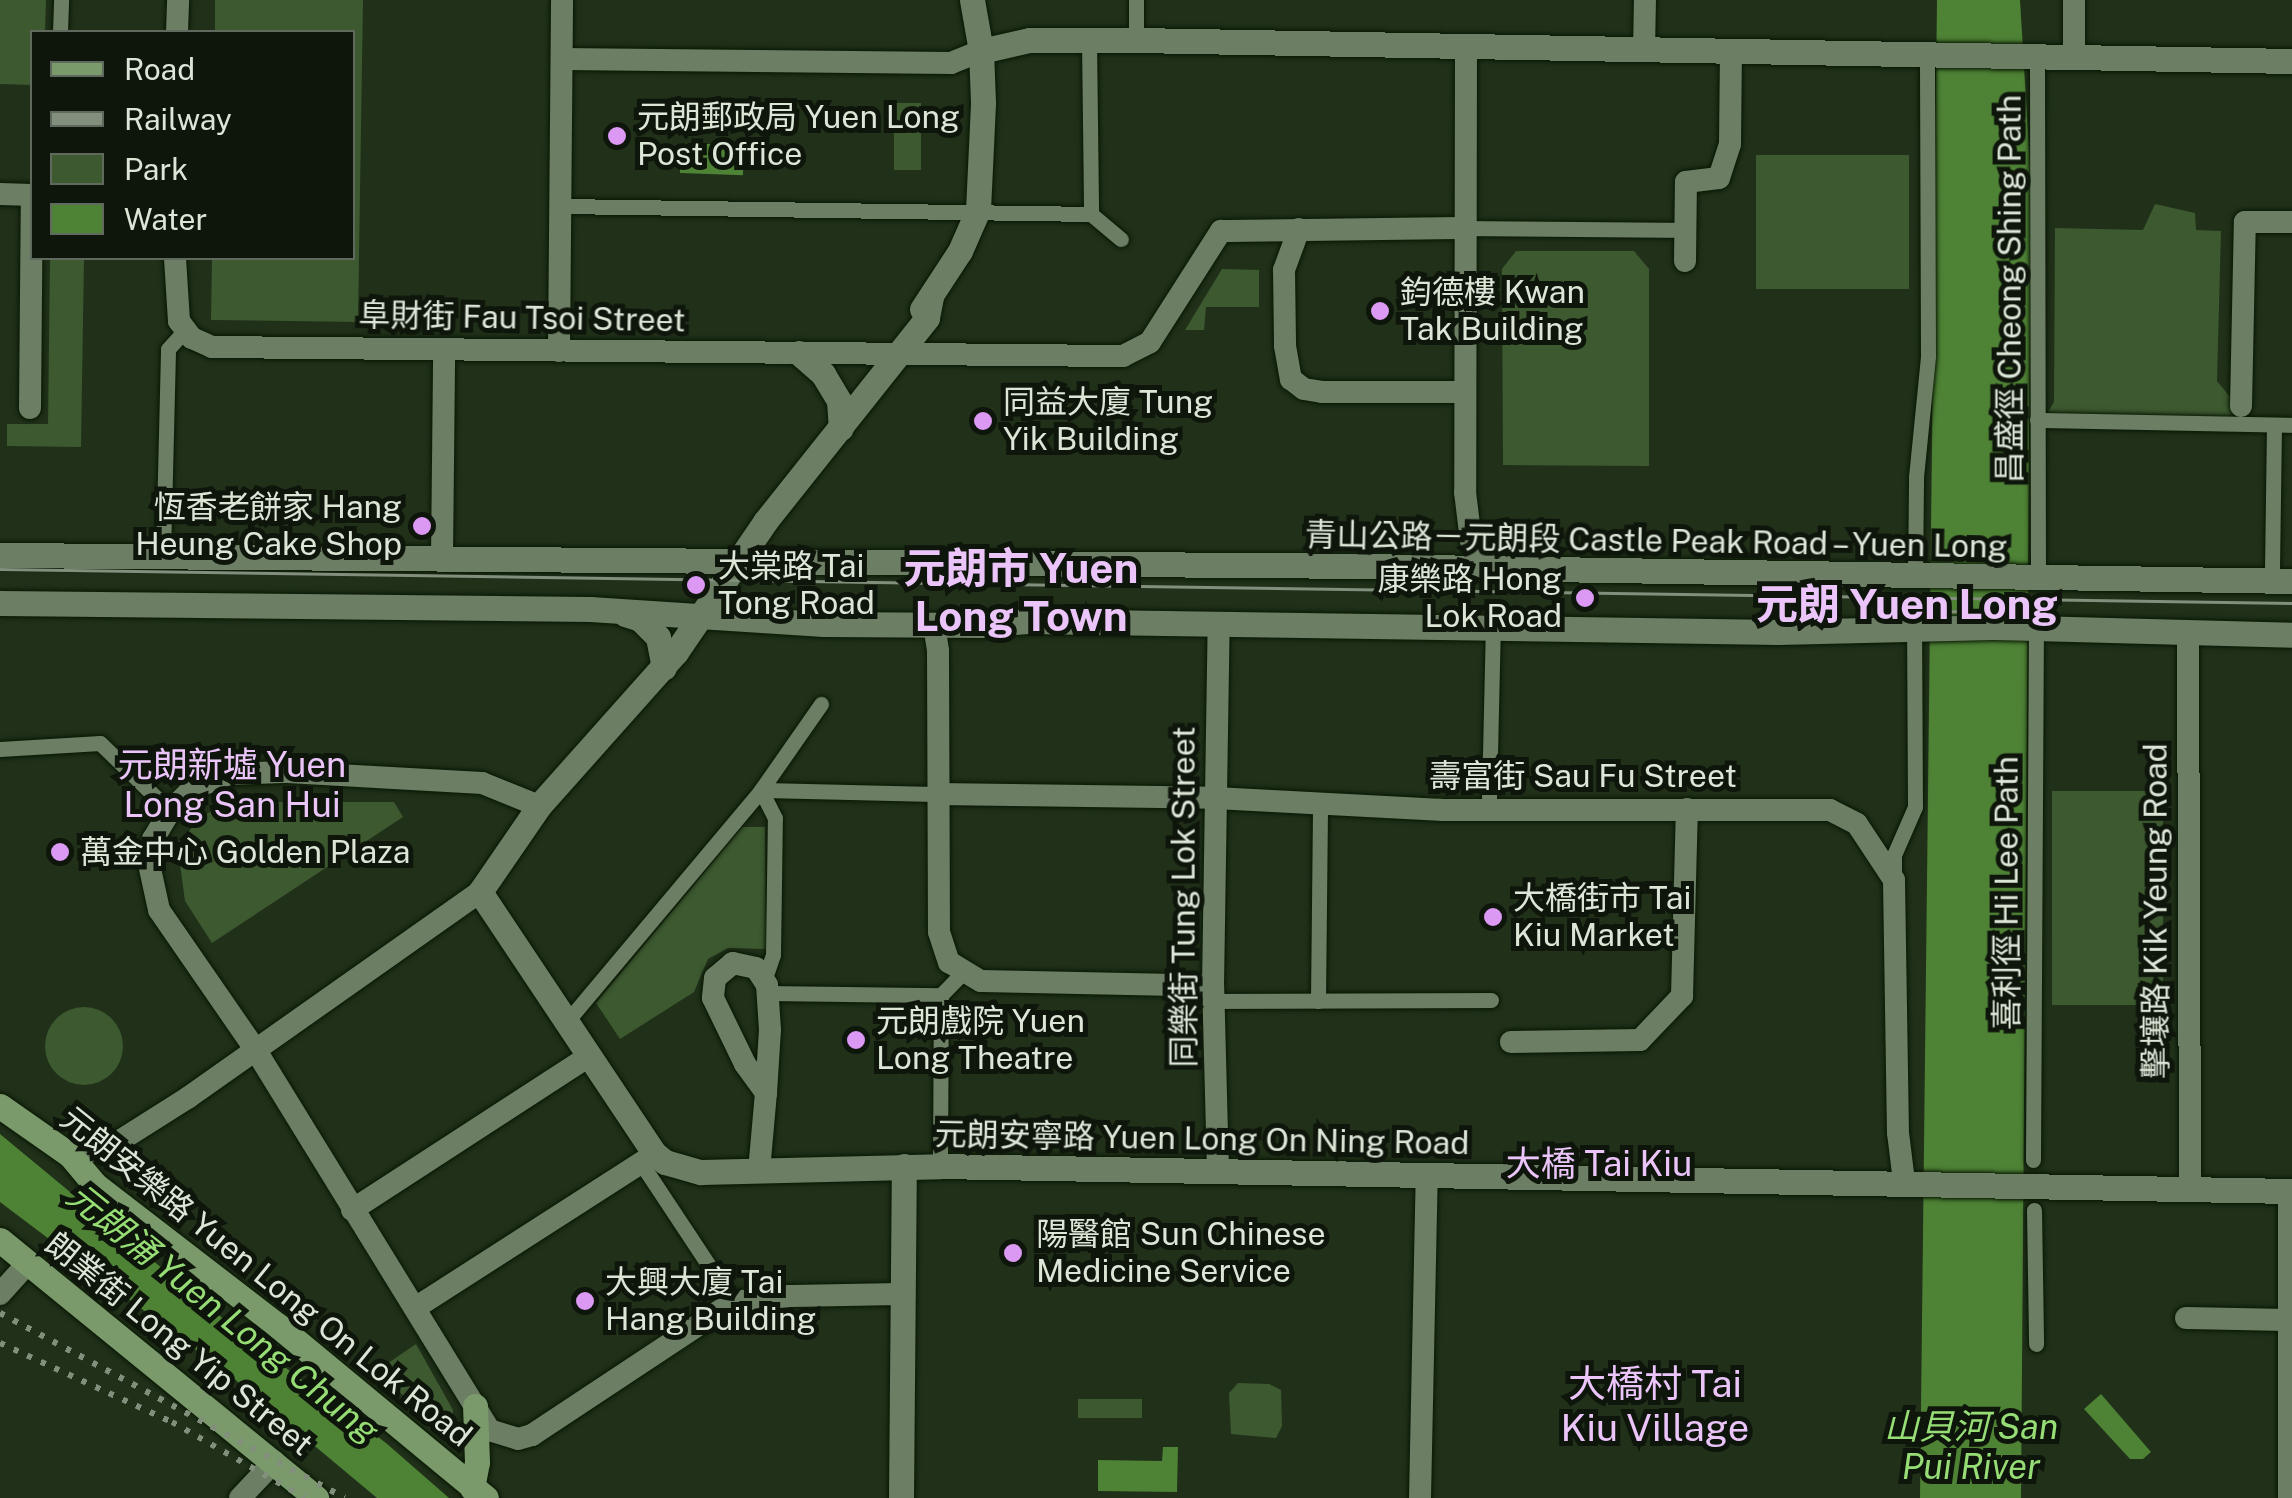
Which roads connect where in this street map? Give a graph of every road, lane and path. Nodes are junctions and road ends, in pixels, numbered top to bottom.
1 (61, 0) edge
2 (178, 0) edge
3 (562, 0) edge
4 (972, 0) edge
5 (1136, 0) edge
6 (1646, 0) edge
7 (2074, 0) edge
8 (60, 30) edge
9 (177, 30) edge
10 (1090, 40) junction
11 (1136, 40) junction
12 (1466, 46) junction
13 (1644, 50) junction
14 (981, 51) junction
15 (1730, 51) junction
16 (1934, 58) junction
17 (562, 59) junction
18 (2033, 59) junction
19 (2074, 59) junction
20 (2292, 61) edge
21 (0, 194) edge
22 (30, 195) edge
23 (560, 206) junction
24 (978, 210) junction
25 (1092, 214) junction
26 (2292, 222) edge
27 (1467, 228) junction
28 (1299, 230) junction
29 (1686, 230) junction
30 (1122, 239) dead end
31 (31, 260) edge
32 (175, 260) edge
33 (1685, 260) dead end
34 (185, 330) junction
35 (902, 348) junction
36 (444, 350) junction
37 (559, 351) junction
38 (799, 354) junction
39 (1464, 392) junction
40 (2241, 406) dead end
41 (30, 408) dead end
42 (2037, 420) junction
43 (2274, 425) junction
44 (2292, 425) edge
45 (842, 428) junction
46 (0, 555) edge
47 (163, 556) junction
48 (442, 557) junction
49 (738, 561) junction
50 (1494, 568) junction
51 (2282, 575) edge
52 (1919, 578) junction
53 (2035, 579) junction
54 (0, 603) edge
55 (616, 611) junction
56 (699, 618) junction
57 (1219, 624) junction
58 (934, 625) junction
59 (1494, 625) junction
60 (1914, 626) junction
61 (2032, 627) junction
62 (2188, 634) junction
63 (2292, 635) edge
64 (664, 667) junction
65 (822, 704) dead end
66 (0, 748) edge
67 (760, 790) junction
68 (938, 794) junction
69 (1215, 798) junction
70 (1490, 798) dead end
71 (1320, 802) junction
72 (539, 806) junction
73 (1687, 809) junction
74 (170, 811) junction
75 (1894, 880) junction
76 (480, 892) junction
77 (962, 973) junction
78 (766, 986) junction
79 (1213, 994) junction
80 (941, 995) junction
81 (1492, 1000) dead end
82 (1318, 1001) junction
83 (569, 1019) junction
84 (1512, 1042) dead end
85 (255, 1049) junction
86 (589, 1056) junction
87 (766, 1092) junction
88 (1, 1105) edge
89 (70, 1155) junction
90 (648, 1159) junction
91 (904, 1166) junction
92 (940, 1166) junction
93 (759, 1171) junction
94 (1218, 1171) junction
95 (1428, 1174) junction
96 (1907, 1182) junction
97 (2033, 1185) junction
98 (2190, 1187) junction
99 (2290, 1191) edge
100 (352, 1210) junction
101 (0, 1240) edge
102 (28, 1264) junction
103 (0, 1294) edge
104 (902, 1294) junction
105 (733, 1302) junction
106 (414, 1308) junction
107 (2186, 1318) dead end
108 (2288, 1320) junction
109 (2036, 1344) dead end
110 (475, 1406) junction
111 (274, 1462) junction
112 (479, 1493) edge
113 (240, 1498) edge
114 (316, 1498) edge
115 (901, 1498) edge
116 (1420, 1498) edge
117 (2288, 1498) edge

1 - 8 street
2 - 9 street
3 - 17 street
4 - 14 street
5 - 11 street
6 - 13 street
7 - 19 street
10 - 11 street
10 - 14 street
10 - 25 street
11 - 12 street
12 - 13 street
12 - 27 street
13 - 15 street
14 - 17 street
14 - 24 street
15 - 16 street
15 - 29 street
16 - 18 street
16 - 52 street
17 - 23 street
18 - 19 street
18 - 42 street, 昌盛徑 Cheong Shing Path
19 - 20 street
21 - 22 street
23 - 24 street
23 - 37 street
24 - 25 street
24 - 35 street
25 - 30 street
26 - 40 street
27 - 28 street
27 - 29 street
27 - 39 street
28 - 35 street, 阜財街 Fau Tsoi Street
28 - 39 street
29 - 33 street
31 - 41 street
32 - 34 street
34 - 36 street, 阜財街 Fau Tsoi Street
34 - 47 street
35 - 38 street, 阜財街 Fau Tsoi Street
35 - 45 street
36 - 37 street, 阜財街 Fau Tsoi Street
36 - 48 street
37 - 38 street, 阜財街 Fau Tsoi Street
38 - 45 street
39 - 50 street
42 - 43 street
42 - 53 street, 昌盛徑 Cheong Shing Path
43 - 44 street
43 - 51 street
45 - 49 street
46 - 47 street, 青山公路－元朗段 Castle Peak Road – Yuen Long
47 - 48 street, 青山公路－元朗段 Castle Peak Road – Yuen Long
48 - 49 street, 青山公路－元朗段 Castle Peak Road – Yuen Long
49 - 50 street, 青山公路－元朗段 Castle Peak Road – Yuen Long
49 - 56 street
50 - 52 street, 青山公路－元朗段 Castle Peak Road – Yuen Long
51 - 53 street, 青山公路－元朗段 Castle Peak Road – Yuen Long
52 - 53 street, 青山公路－元朗段 Castle Peak Road – Yuen Long
54 - 55 street
55 - 56 street
55 - 64 street
56 - 58 street
56 - 64 street
57 - 58 street
57 - 59 street
57 - 69 street, 同樂街 Tung Lok Street
58 - 68 street
59 - 60 street
59 - 70 street
60 - 61 street
60 - 75 street
61 - 62 street
61 - 97 street, 喜利徑 Hi Lee Path
62 - 63 street
62 - 98 street, 擊壤路 Kik Yeung Road
64 - 72 street
65 - 67 street
66 - 74 street
67 - 68 street
67 - 78 street
67 - 83 street
68 - 69 street, 壽富街 Sau Fu Street
68 - 77 street
69 - 71 street, 壽富街 Sau Fu Street
69 - 79 street, 同樂街 Tung Lok Street
71 - 73 street, 壽富街 Sau Fu Street
71 - 82 street
72 - 74 street
72 - 76 street
73 - 75 street, 壽富街 Sau Fu Street
73 - 84 street
74 - 85 street
75 - 96 street
76 - 83 street
76 - 85 street
77 - 79 street
77 - 80 street
78 - 80 street
78 - 87 street
78 - 87 street
79 - 82 street
79 - 94 street, 同樂街 Tung Lok Street
80 - 92 street
81 - 82 street
83 - 86 street
85 - 89 street
85 - 100 street
86 - 90 street
86 - 100 street
87 - 93 street
88 - 89 main road, 元朗安樂路 Yuen Long On Lok Road
89 - 112 main road, 元朗安樂路 Yuen Long On Lok Road
90 - 93 street, 元朗安寧路 Yuen Long On Ning Road
90 - 105 street
90 - 106 street
91 - 92 street, 元朗安寧路 Yuen Long On Ning Road
91 - 93 street, 元朗安寧路 Yuen Long On Ning Road
91 - 104 street
92 - 94 street, 元朗安寧路 Yuen Long On Ning Road
94 - 95 street, 元朗安寧路 Yuen Long On Ning Road
95 - 96 street, 元朗安寧路 Yuen Long On Ning Road
95 - 116 street
96 - 97 street, 元朗安寧路 Yuen Long On Ning Road
97 - 98 street, 元朗安寧路 Yuen Long On Ning Road
97 - 109 street, 喜利徑 Hi Lee Path
98 - 99 street, 元朗安寧路 Yuen Long On Ning Road
99 - 108 street
100 - 106 street
101 - 102 main road, 朗業街 Long Yip Street
102 - 103 street
102 - 111 main road, 朗業街 Long Yip Street
104 - 105 street
104 - 115 street
105 - 110 street
106 - 110 street
107 - 108 street
108 - 117 street
110 - 112 main road
111 - 113 street
111 - 114 main road, 朗業街 Long Yip Street

